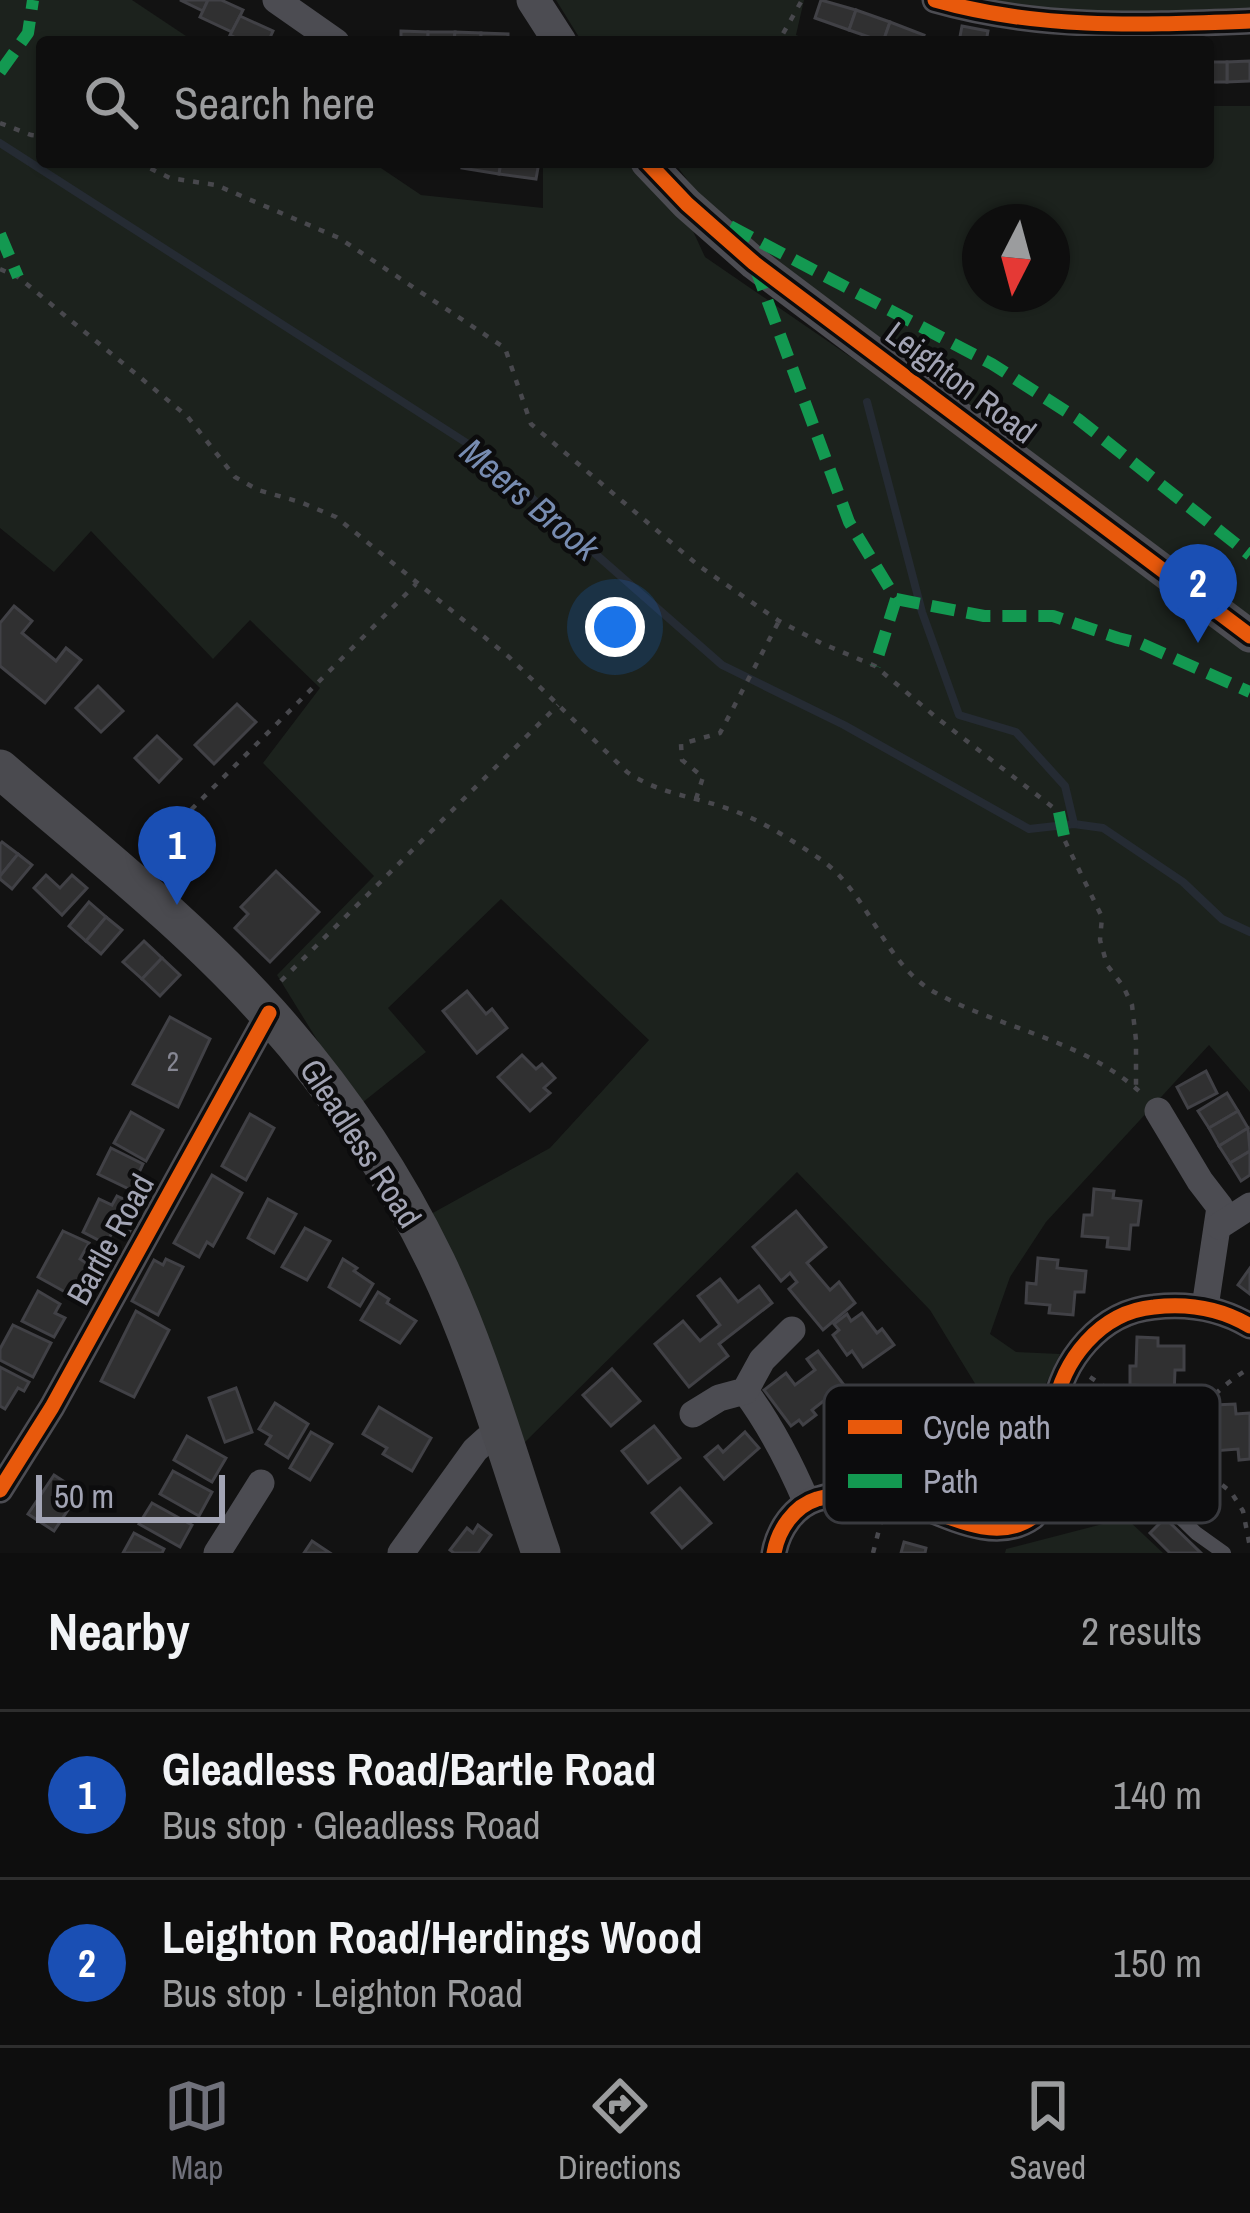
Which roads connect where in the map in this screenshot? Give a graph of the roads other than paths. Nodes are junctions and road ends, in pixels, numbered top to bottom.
1 (276, 0) edge
2 (533, 0) edge
3 (935, 0) edge
4 (1250, 20) edge
5 (327, 36) edge
6 (556, 36) edge
7 (653, 168) edge
8 (1250, 636) edge
9 (0, 769) edge
10 (264, 1008) junction
11 (1158, 1111) road end
12 (1250, 1206) edge
13 (1219, 1226) junction
14 (1205, 1307) junction
15 (1250, 1326) edge
16 (792, 1330) dead end
17 (1063, 1385) edge
18 (745, 1391) junction
19 (693, 1414) dead end
20 (503, 1433) junction
21 (261, 1483) dead end
22 (0, 1490) edge
23 (824, 1499) edge
24 (807, 1503) junction
25 (951, 1523) edge
26 (1022, 1523) edge
27 (1186, 1523) edge
28 (217, 1553) edge
29 (401, 1553) edge
30 (541, 1553) edge
31 (774, 1553) edge
32 (1223, 1553) edge

1 - 5 street
2 - 6 street
3 - 4 street
7 - 8 street, Leighton Road
9 - 10 main road, Gleadless Road
10 - 20 main road, Gleadless Road
10 - 22 street, Bartle Road
11 - 13 street
12 - 13 street
13 - 14 street
14 - 15 street
14 - 17 street
16 - 18 street
18 - 19 street
18 - 24 street
20 - 29 street
20 - 30 main road, Gleadless Road
21 - 28 street
23 - 24 street
24 - 31 street
25 - 26 street
27 - 32 lane

